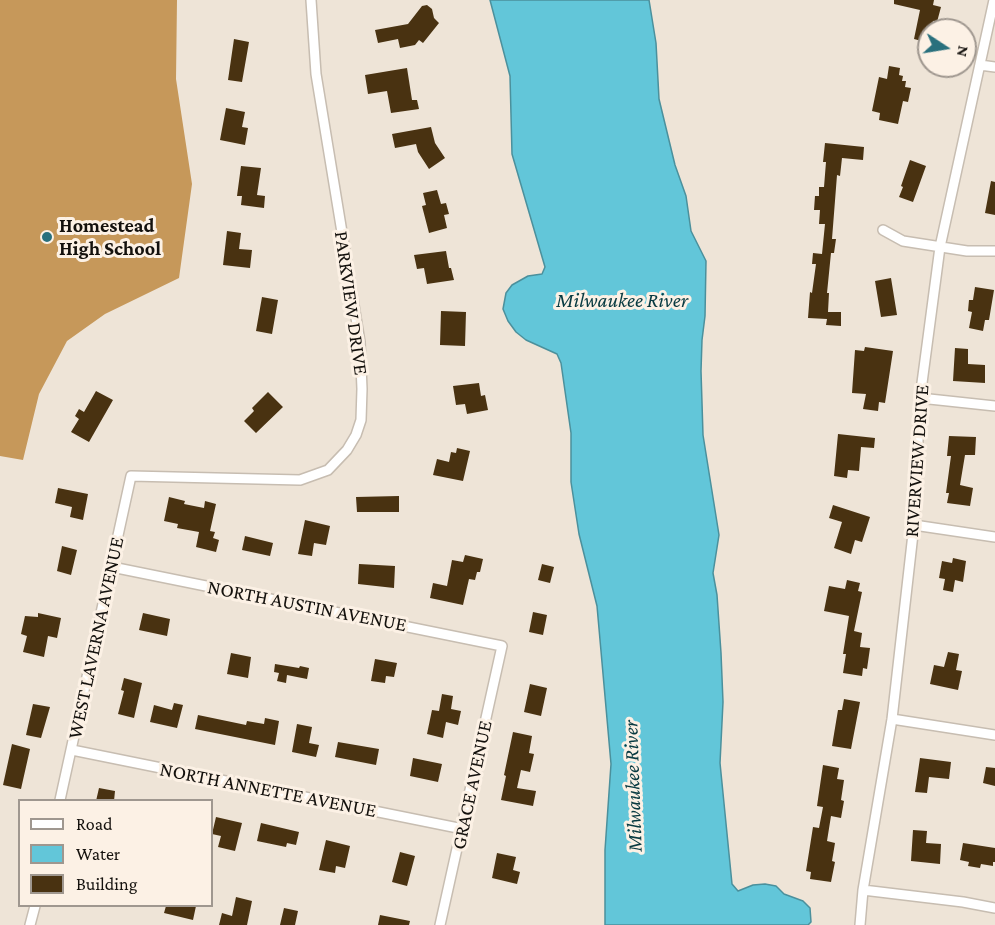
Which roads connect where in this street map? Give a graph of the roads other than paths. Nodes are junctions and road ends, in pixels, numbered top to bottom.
1 (311, 0) edge
2 (994, 0) edge
3 (980, 65) junction
4 (995, 68) edge
5 (883, 230) dead end
6 (940, 247) junction
7 (995, 251) edge
8 (920, 398) junction
9 (995, 406) edge
10 (131, 476) joint
11 (914, 525) junction
12 (995, 537) edge
13 (112, 567) junction
14 (501, 646) joint
15 (892, 718) junction
16 (995, 735) edge
17 (72, 750) junction
18 (60, 799) edge
19 (463, 830) junction
20 (863, 890) junction
21 (35, 907) edge
22 (995, 908) edge
23 (30, 925) edge
24 (440, 925) edge
25 (860, 925) edge

1 - 10 street, PARKVIEW DRIVE
2 - 3 street, RIVERVIEW DRIVE
3 - 4 street
3 - 6 street, RIVERVIEW DRIVE
5 - 6 street
6 - 7 street
6 - 8 street, RIVERVIEW DRIVE
8 - 9 street
8 - 11 street, RIVERVIEW DRIVE
10 - 13 street, WEST LAVERNA AVENUE
11 - 12 street
11 - 15 street, RIVERVIEW DRIVE
13 - 14 street, NORTH AUSTIN AVENUE
13 - 17 street, WEST LAVERNA AVENUE
14 - 19 street, GRACE AVENUE
15 - 16 street
15 - 20 street, RIVERVIEW DRIVE
17 - 18 street, WEST LAVERNA AVENUE
17 - 19 street, NORTH ANNETTE AVENUE
19 - 24 street, GRACE AVENUE
20 - 22 street
20 - 25 street, RIVERVIEW DRIVE
21 - 23 street

